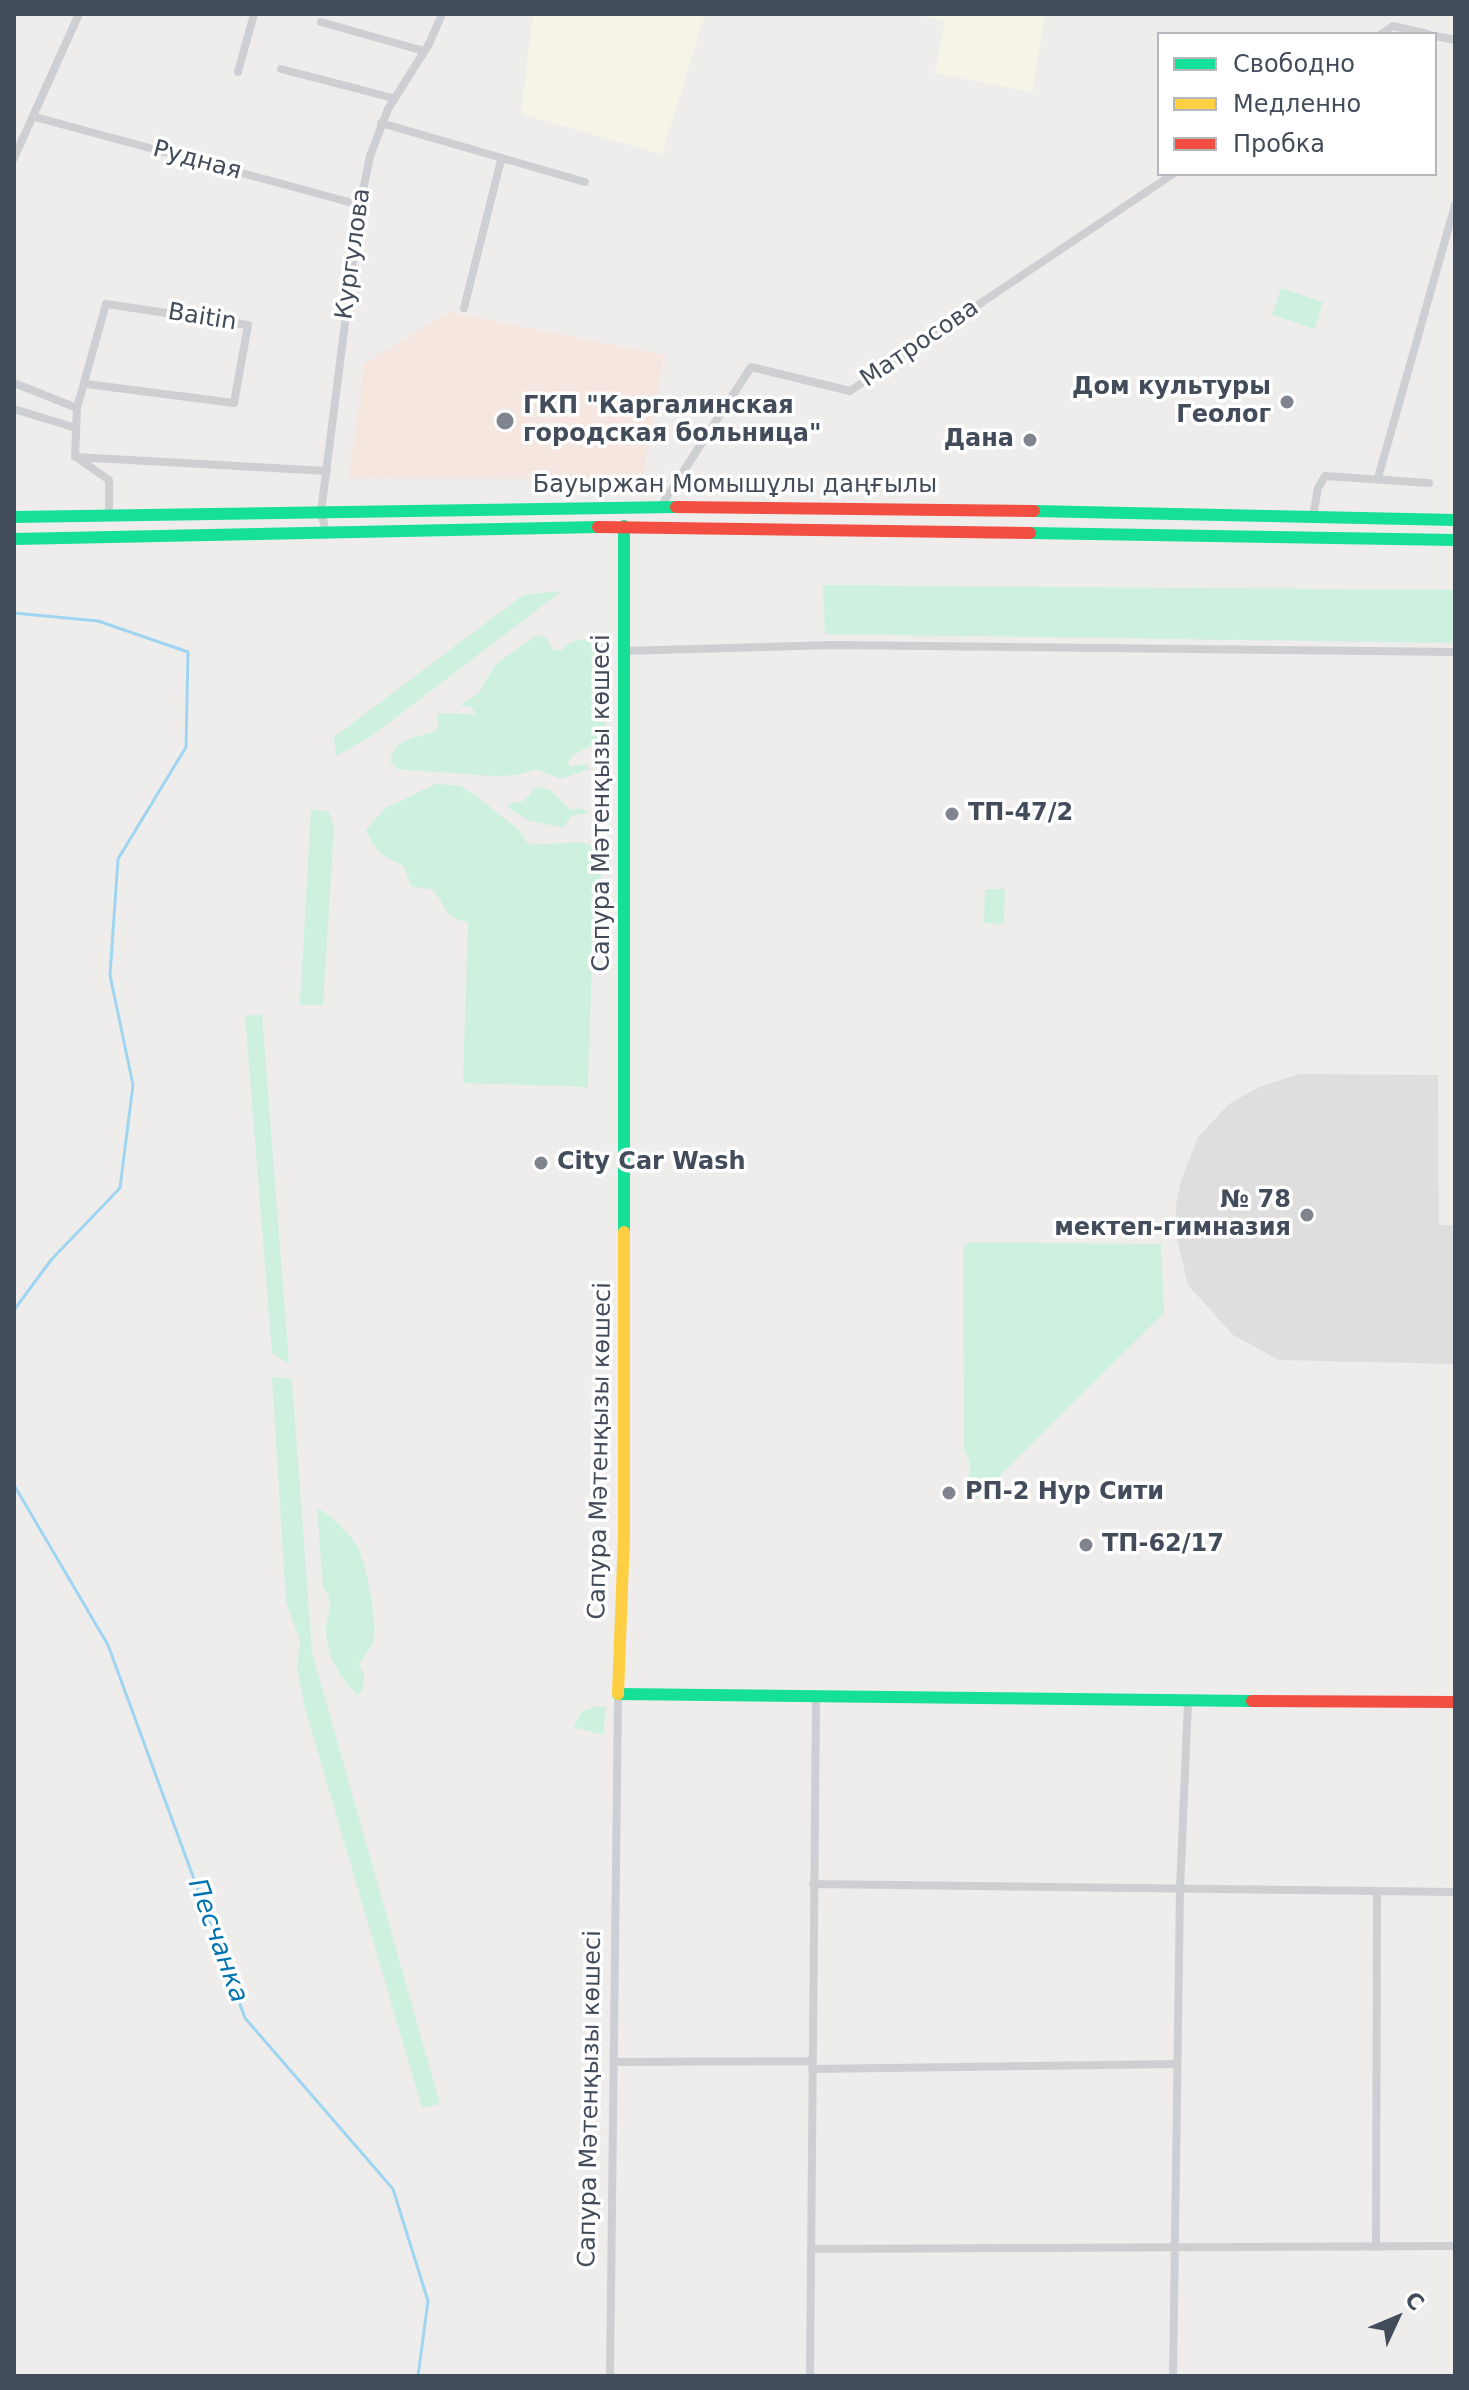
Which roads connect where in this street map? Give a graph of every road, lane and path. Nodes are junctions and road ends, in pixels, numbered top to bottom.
1 (79, 14) edge
2 (254, 14) edge
3 (442, 14) edge
4 (321, 22) dead end
5 (1384, 32) edge
6 (1419, 32) edge
7 (424, 51) junction
8 (281, 69) dead end
9 (238, 72) dead end
10 (393, 98) junction
11 (35, 117) junction
12 (381, 123) junction
13 (14, 158) edge
14 (501, 160) junction
15 (1170, 176) edge
16 (585, 182) dead end
17 (360, 205) junction
18 (1455, 205) edge
19 (464, 308) dead end
20 (14, 383) edge
21 (86, 384) junction
22 (77, 408) junction
23 (14, 409) edge
24 (76, 428) junction
25 (75, 457) junction
26 (327, 471) junction
27 (1378, 478) junction
28 (1429, 483) dead end
29 (773, 505) junction
30 (624, 506) junction
31 (661, 506) junction
32 (321, 512) junction
33 (109, 516) junction
34 (1313, 516) junction
35 (14, 517) edge
36 (1455, 520) edge
37 (624, 526) junction
38 (771, 526) junction
39 (326, 532) junction
40 (14, 539) edge
41 (1455, 540) edge
42 (624, 651) junction
43 (1455, 652) edge
44 (618, 1697) junction
45 (816, 1700) junction
46 (1188, 1702) junction
47 (1455, 1702) edge
48 (813, 1884) junction
49 (1180, 1889) junction
50 (1377, 1891) junction
51 (1455, 1892) edge
52 (614, 2062) junction
53 (1177, 2064) junction
54 (812, 2065) junction
55 (1455, 2246) edge
56 (1175, 2247) junction
57 (1376, 2247) junction
58 (811, 2249) junction
59 (610, 2376) edge
60 (810, 2376) edge
61 (1173, 2376) edge

1 - 11 street
2 - 9 street
3 - 7 street, Кургулова
4 - 7 street
5 - 6 street
7 - 10 street, Кургулова
8 - 10 street
10 - 12 street, Кургулова
11 - 13 street
11 - 17 street, Рудная
12 - 14 street
12 - 17 street, Кургулова
14 - 16 street
14 - 19 street
15 - 31 street, Матросова
17 - 26 street, Кургулова
18 - 27 street
20 - 22 street
21 - 21 street, Baitin
21 - 22 street, Baitin
22 - 24 street, Baitin
23 - 24 street
24 - 25 street, Baitin
25 - 26 street
25 - 33 street
26 - 32 street, Кургулова
27 - 28 street
27 - 34 street
29 - 31 main road, Бауыржан Момышұлы даңғылы
29 - 34 main road, Бауыржан Момышұлы даңғылы
29 - 38 main road
30 - 31 main road, Бауыржан Момышұлы даңғылы
30 - 32 main road, Бауыржан Момышұлы даңғылы
30 - 37 main road, Сапура Мәтенқызы көшесі
32 - 33 main road, Бауыржан Момышұлы даңғылы
32 - 39 street
33 - 35 main road, Бауыржан Момышұлы даңғылы
34 - 36 main road, Бауыржан Момышұлы даңғылы
37 - 38 main road, Бауыржан Момышұлы даңғылы
37 - 39 main road, Бауыржан Момышұлы даңғылы
37 - 42 main road, Сапура Мәтенқызы көшесі
38 - 41 main road, Бауыржан Момышұлы даңғылы
39 - 40 main road, Бауыржан Момышұлы даңғылы
42 - 43 street
42 - 44 main road, Сапура Мәтенқызы көшесі
44 - 45 main road
44 - 52 street, Сапура Мәтенқызы көшесі
45 - 46 main road
45 - 48 street
46 - 47 main road
46 - 49 street
48 - 49 street
48 - 54 street
49 - 50 street
49 - 53 street
50 - 51 street
50 - 57 street
52 - 54 street
52 - 59 street, Сапура Мәтенқызы көшесі
53 - 54 street
53 - 56 street
54 - 58 street
55 - 57 street
56 - 57 street
56 - 58 street
56 - 61 street
58 - 60 street

